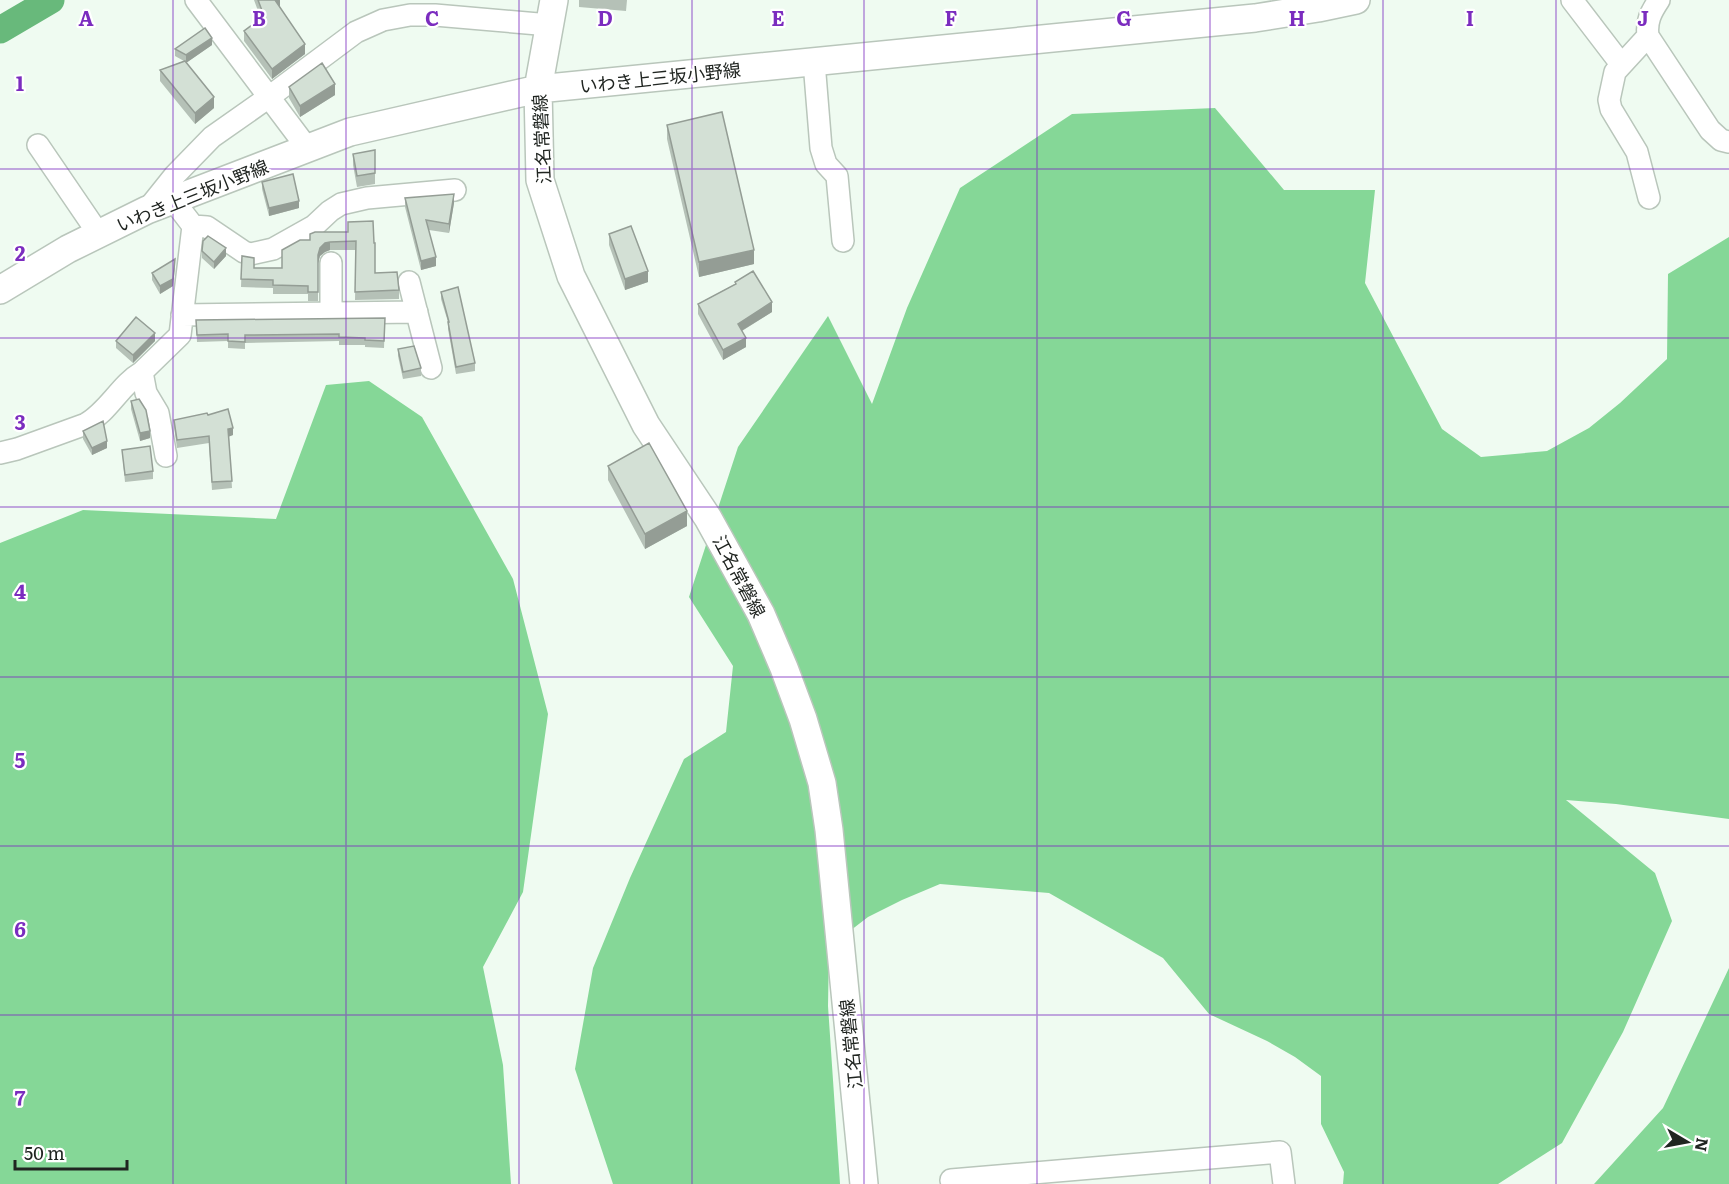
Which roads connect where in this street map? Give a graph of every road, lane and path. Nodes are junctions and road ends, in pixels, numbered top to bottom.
1 (196, 0) edge
2 (1356, 0) edge
3 (1572, 0) edge
4 (1659, 0) edge
5 (552, 13) edge
6 (1648, 36) junction
7 (814, 62) junction
8 (1621, 64) junction
9 (538, 89) junction
10 (269, 97) junction
11 (1729, 142) edge
12 (38, 145) dead end
13 (308, 148) junction
14 (455, 190) dead end
15 (1649, 198) dead end
16 (173, 200) junction
17 (147, 210) junction
18 (193, 226) junction
19 (98, 234) junction
20 (843, 241) dead end
21 (331, 263) dead end
22 (409, 282) dead end
23 (0, 290) edge
24 (417, 312) junction
25 (331, 313) junction
26 (182, 315) junction
27 (431, 368) dead end
28 (142, 372) junction
29 (0, 453) edge
30 (166, 456) dead end
31 (951, 1179) dead end
32 (976, 1181) edge
33 (864, 1184) edge
34 (1284, 1184) edge

1 - 10 street
2 - 7 main road, いわき上三坂小野線
3 - 8 street
4 - 6 street
5 - 9 main road, 江名常磐線
5 - 10 street
6 - 8 street
6 - 11 street
7 - 9 main road, いわき上三坂小野線
7 - 20 street
8 - 15 street
9 - 13 main road, いわき上三坂小野線
9 - 33 main road, 江名常磐線
10 - 13 street
10 - 17 street
12 - 19 street
13 - 16 main road, いわき上三坂小野線
14 - 18 street
16 - 17 main road, いわき上三坂小野線
16 - 18 street
17 - 19 main road, いわき上三坂小野線
18 - 26 street
19 - 23 main road, いわき上三坂小野線
21 - 25 street
22 - 24 street
24 - 25 street
24 - 27 street
25 - 26 street
26 - 28 street
28 - 29 street
28 - 30 street
31 - 32 street
32 - 34 street

